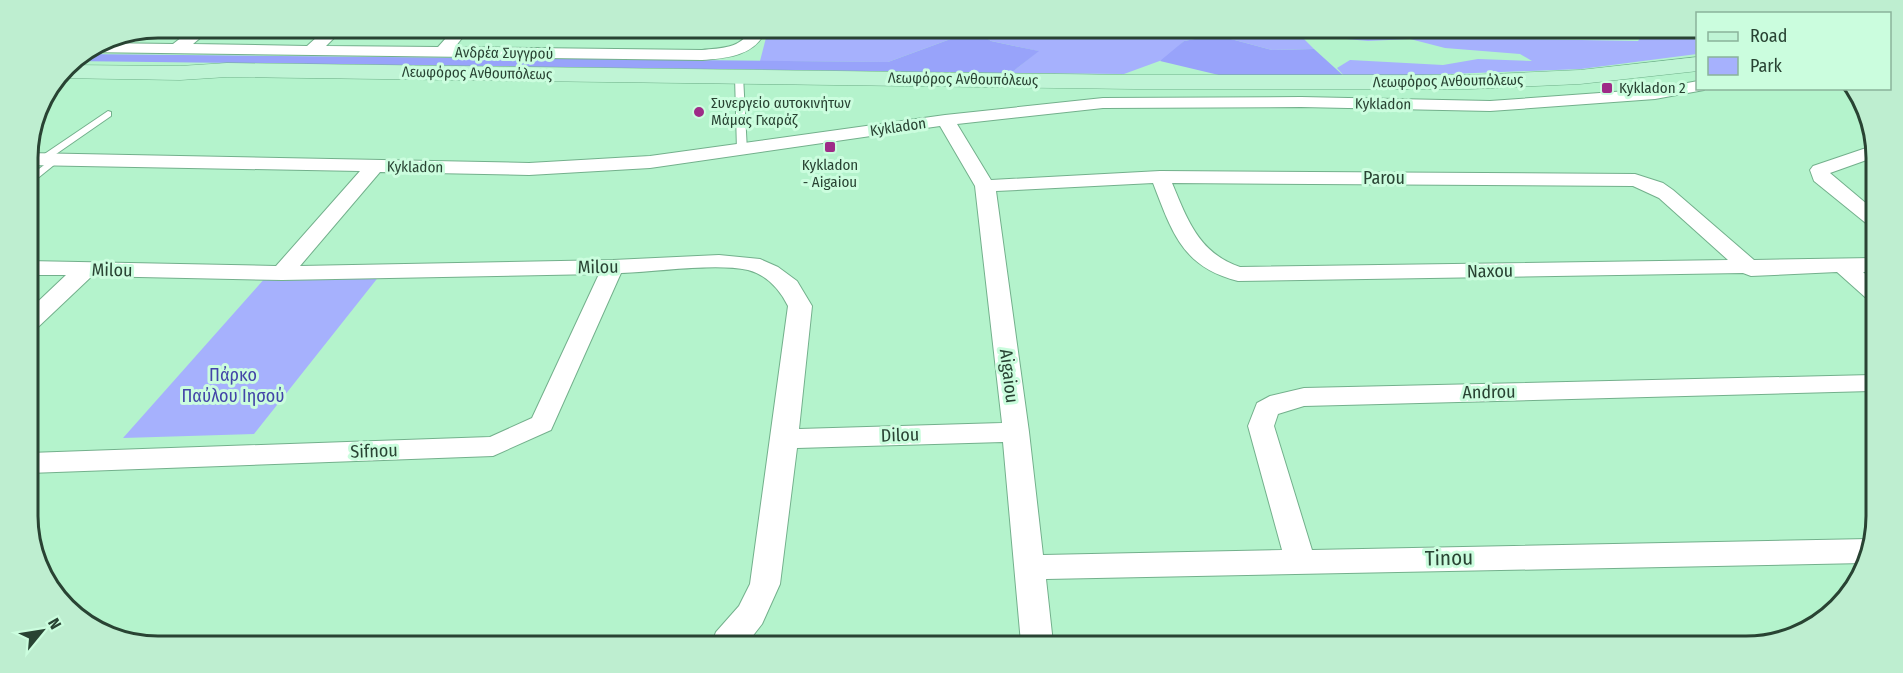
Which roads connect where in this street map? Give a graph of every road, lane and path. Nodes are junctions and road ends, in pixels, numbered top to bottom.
1 (192, 38) edge
2 (325, 38) edge
3 (455, 38) edge
4 (752, 38) edge
5 (109, 48) edge
6 (177, 49) junction
7 (311, 51) junction
8 (442, 53) junction
9 (1696, 64) edge
10 (80, 65) edge
11 (227, 70) junction
12 (73, 72) edge
13 (739, 76) junction
14 (1696, 86) edge
15 (108, 114) dead end
16 (945, 120) junction
17 (742, 151) junction
18 (1866, 155) edge
19 (42, 159) edge
20 (375, 166) junction
21 (1160, 177) junction
22 (985, 186) junction
23 (1866, 214) edge
24 (1866, 265) edge
25 (1843, 266) junction
26 (613, 267) junction
27 (38, 268) edge
28 (86, 269) junction
29 (1751, 269) junction
30 (282, 273) junction
31 (1866, 286) edge
32 (38, 315) edge
33 (1866, 383) edge
34 (1016, 432) junction
35 (785, 439) junction
36 (38, 463) edge
37 (1860, 551) edge
38 (1300, 561) junction
39 (1029, 567) junction
40 (1036, 635) edge
41 (733, 636) edge

1 - 6 street
2 - 7 street
3 - 8 street
4 - 8 street, Ανδρέα Συγγρού
5 - 6 street, Ανδρέα Συγγρού
6 - 7 street, Ανδρέα Συγγρού
7 - 8 street, Ανδρέα Συγγρού
9 - 13 main road, Λεωφόρος Ανθουπόλεως
10 - 11 main road, Λεωφόρος Ανθουπόλεως
11 - 12 main road, Λεωφόρος Ανθουπόλεως
11 - 13 main road, Λεωφόρος Ανθουπόλεως
13 - 17 lane
14 - 16 street, Kykladon
15 - 19 lane
16 - 17 street, Kykladon
16 - 22 street, Aigaiou
17 - 20 street, Kykladon
18 - 23 street
19 - 20 street, Kykladon
20 - 30 street
21 - 22 street, Parou
21 - 29 street, Parou
21 - 29 street, Naxou
22 - 34 street, Aigaiou
24 - 25 street, Naxou
25 - 29 street, Naxou
25 - 31 street
26 - 30 street, Milou
26 - 35 street, Milou
26 - 36 street, Sifnou
27 - 28 street, Milou
28 - 30 street, Milou
28 - 32 street
33 - 38 street, Androu
34 - 35 street, Dilou
34 - 39 street, Aigaiou
35 - 41 street, Milou
37 - 38 street, Tinou
38 - 39 street, Tinou
39 - 40 street, Aigaiou

